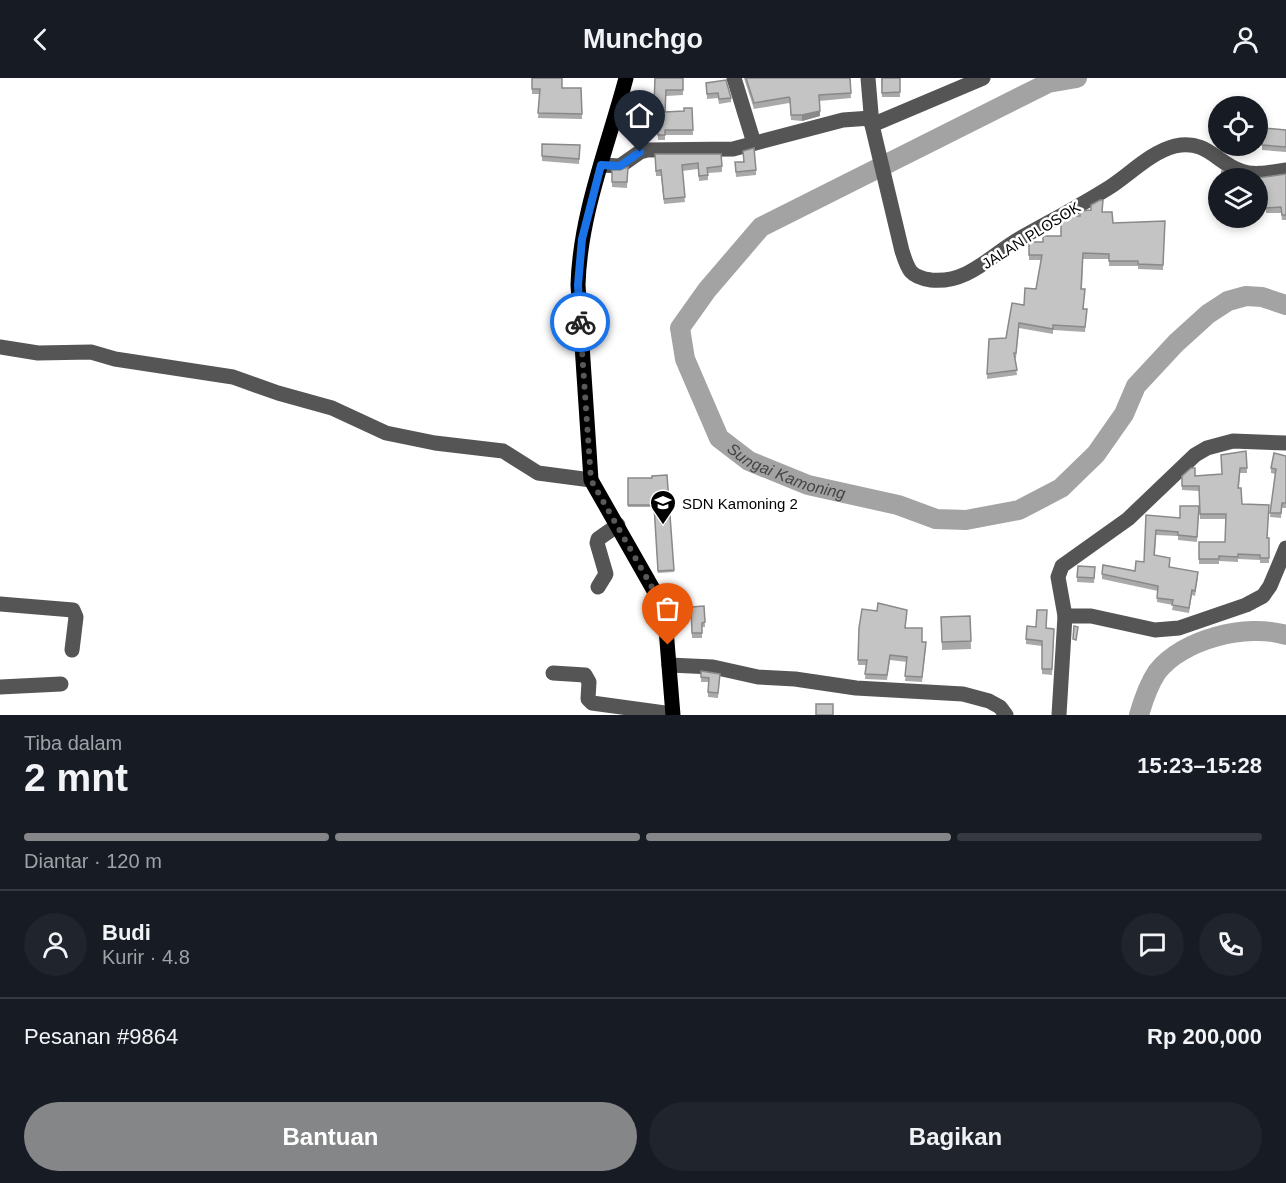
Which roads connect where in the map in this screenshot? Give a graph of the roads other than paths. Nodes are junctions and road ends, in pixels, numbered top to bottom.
1 (626, 78) edge
2 (734, 78) edge
3 (868, 78) edge
4 (983, 78) edge
5 (872, 122) junction
6 (754, 143) junction
7 (601, 165) junction
8 (1286, 171) edge
9 (0, 347) edge
10 (1286, 443) edge
11 (591, 480) junction
12 (618, 525) junction
13 (1286, 548) edge
14 (598, 586) dead end
15 (0, 604) edge
16 (1065, 616) junction
17 (72, 650) dead end
18 (669, 665) junction
19 (553, 673) dead end
20 (60, 684) dead end
21 (0, 687) edge
22 (632, 712) edge
23 (673, 715) edge
24 (1006, 715) edge
25 (1059, 715) edge

1 - 7 main road
2 - 6 street
3 - 5 street, JALAN PLOSOK
4 - 5 street
5 - 6 street
5 - 8 street, JALAN PLOSOK
6 - 7 street
7 - 11 main road
9 - 11 street
10 - 16 street
11 - 12 main road
12 - 14 street
12 - 18 main road
13 - 16 street
15 - 17 street
16 - 25 street
18 - 23 main road
18 - 24 street
19 - 22 street
20 - 21 street
22 - 23 street

